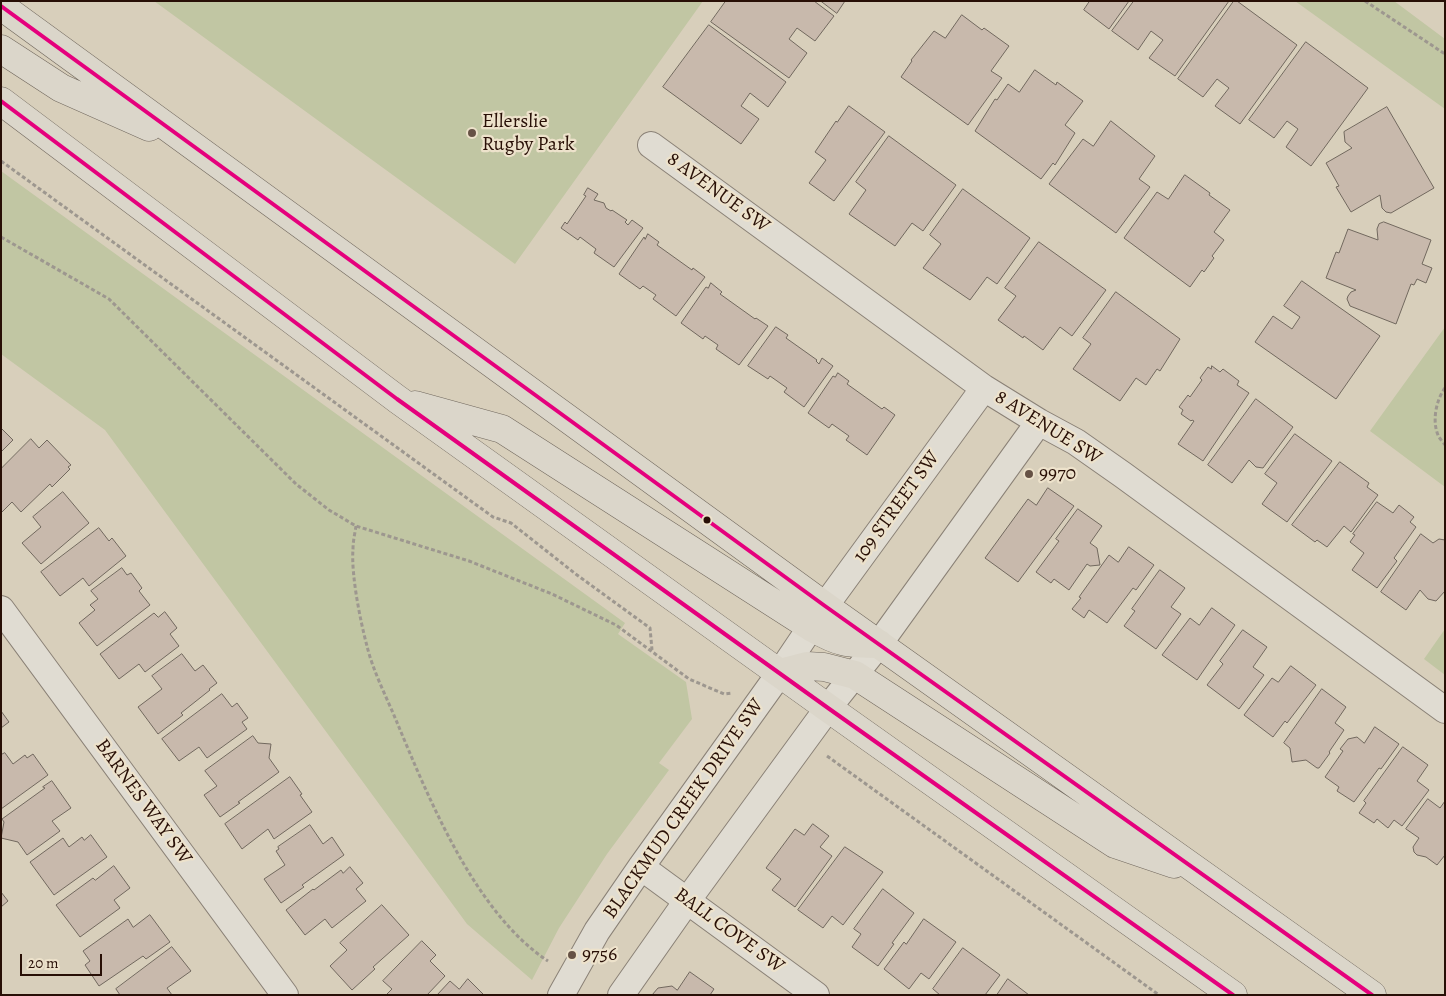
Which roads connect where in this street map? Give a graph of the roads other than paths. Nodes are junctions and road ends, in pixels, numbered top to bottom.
1 (1, 6) edge
2 (1, 49) edge
3 (1, 101) edge
4 (651, 145) dead end
5 (201, 150) junction
6 (984, 388) junction
7 (397, 400) junction
8 (1038, 422) junction
9 (1, 609) edge
10 (818, 617) junction
11 (879, 644) junction
12 (780, 673) junction
13 (855, 675) junction
14 (828, 708) junction
15 (1445, 710) edge
16 (641, 867) junction
17 (1202, 874) junction
18 (687, 901) junction
19 (285, 995) edge
20 (561, 995) edge
21 (621, 995) edge
22 (816, 995) edge
23 (1233, 995) edge
24 (1372, 995) edge

1 - 5 main road
2 - 5 main road
3 - 7 main road
4 - 6 street, 8 AVENUE SW
5 - 10 main road
6 - 8 street, 8 AVENUE SW
6 - 10 street, 109 STREET SW
7 - 10 main road
7 - 12 main road
8 - 11 street
8 - 15 street, 8 AVENUE SW
9 - 19 street, BARNES WAY SW
10 - 11 main road
10 - 12 street, BLACKMUD CREEK DRIVE SW
11 - 13 street
11 - 17 main road
12 - 13 main road
12 - 14 main road
12 - 16 street, BLACKMUD CREEK DRIVE SW
13 - 14 street
13 - 17 main road
14 - 18 street
14 - 23 main road
16 - 18 street, BALL COVE SW
16 - 20 street, BLACKMUD CREEK DRIVE SW
17 - 24 main road
18 - 21 street
18 - 22 street, BALL COVE SW

